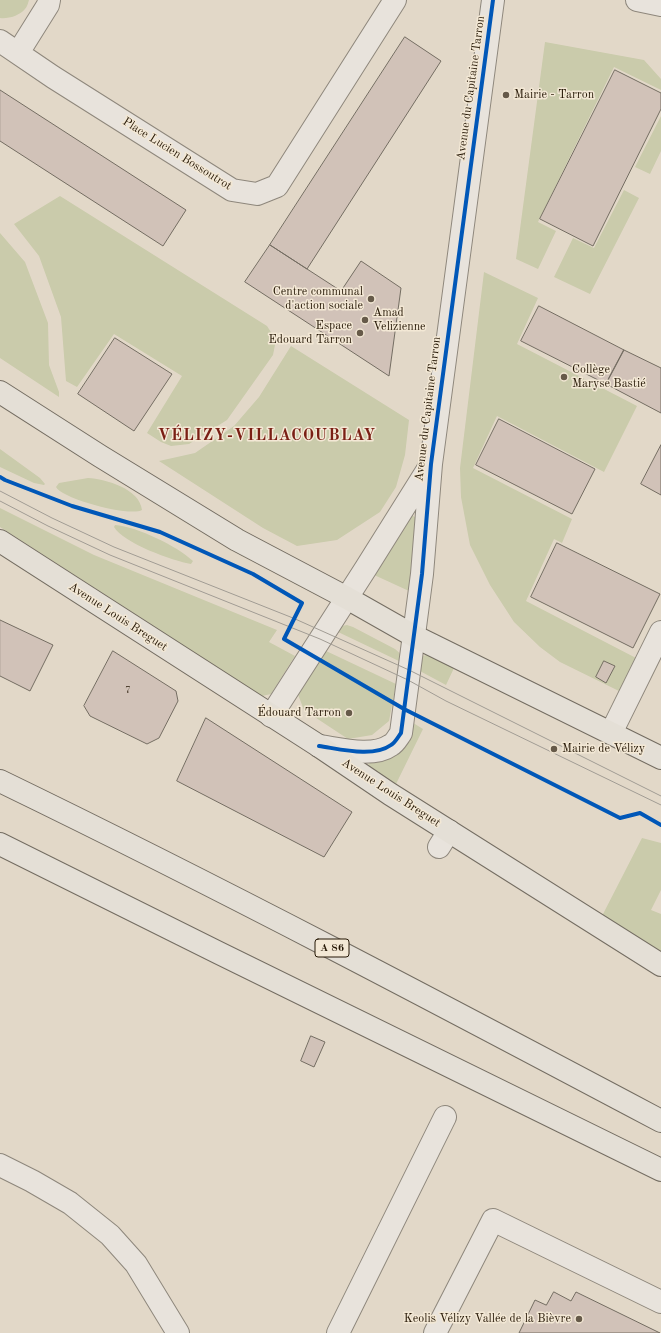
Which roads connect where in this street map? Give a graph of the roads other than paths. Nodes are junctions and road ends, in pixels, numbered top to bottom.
1 (49, 0) edge
2 (395, 0) edge
3 (493, 0) edge
4 (637, 0) edge
5 (661, 5) edge
6 (0, 41) edge
7 (18, 53) junction
8 (0, 392) edge
9 (430, 464) junction
10 (0, 542) edge
11 (347, 598) junction
12 (661, 632) edge
13 (414, 636) junction
14 (271, 716) junction
15 (610, 733) junction
16 (320, 746) junction
17 (661, 758) edge
18 (0, 781) edge
19 (0, 844) edge
20 (661, 965) edge
21 (444, 1116) dead end
22 (661, 1121) edge
23 (0, 1165) edge
24 (661, 1170) edge
25 (661, 1302) edge
26 (178, 1333) edge
27 (338, 1333) edge
28 (435, 1333) edge

1 - 7 street
2 - 7 street, Place Lucien Bossoutrot
3 - 9 street, Avenue du Capitaine Tarron
4 - 5 street
6 - 7 street, Place Lucien Bossoutrot
8 - 11 main road
9 - 11 street, Avenue du Capitaine Tarron
9 - 13 street, Avenue du Capitaine Tarron
10 - 14 main road, Avenue Louis Breguet
11 - 13 main road
11 - 14 street, Avenue du Capitaine Tarron
12 - 15 street
13 - 15 main road
13 - 16 street, Avenue du Capitaine Tarron
14 - 16 main road, Avenue Louis Breguet
15 - 17 main road
16 - 20 main road, Avenue Louis Breguet
18 - 22 main road, A 86
19 - 24 main road
21 - 27 street
23 - 26 street
25 - 28 street

